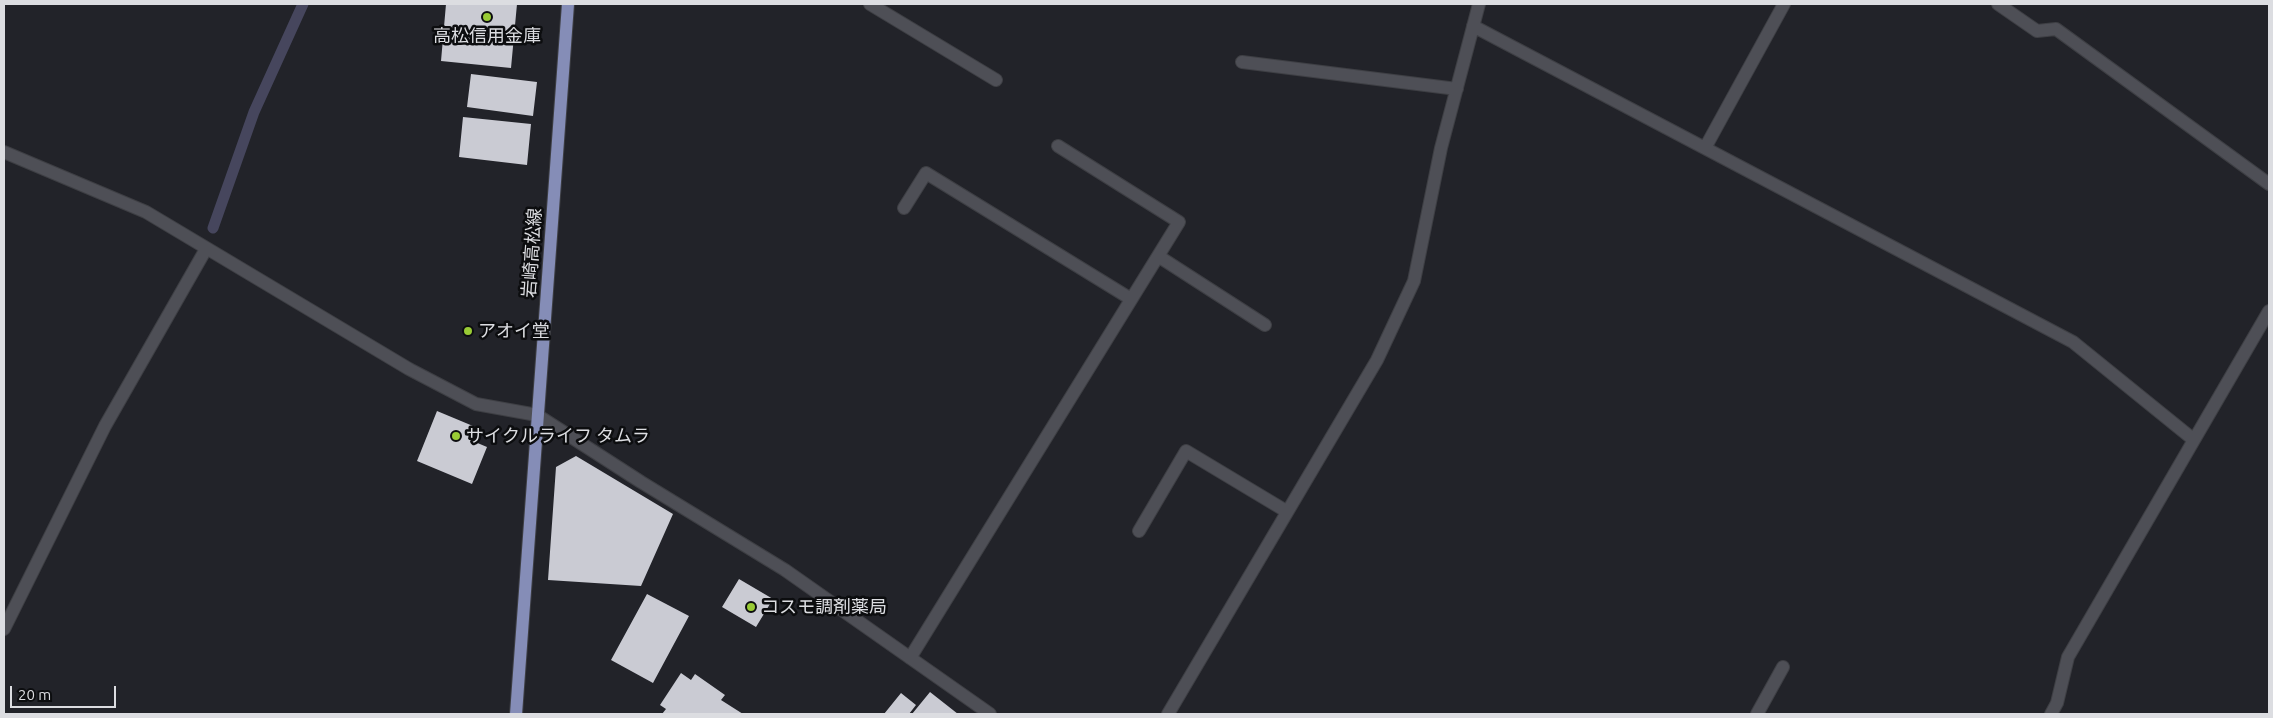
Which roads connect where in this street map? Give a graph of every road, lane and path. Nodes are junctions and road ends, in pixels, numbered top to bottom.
1 (568, 4) edge
2 (870, 4) edge
3 (1479, 4) edge
4 (1784, 4) edge
5 (1998, 4) edge
6 (1473, 26) junction
7 (1242, 62) dead end
8 (996, 80) dead end
9 (1457, 89) junction
10 (1058, 146) dead end
11 (1705, 148) junction
12 (4, 152) edge
13 (2269, 184) edge
14 (904, 208) dead end
15 (206, 249) junction
16 (1158, 256) junction
17 (1131, 299) junction
18 (2269, 311) edge
19 (1265, 325) dead end
20 (537, 415) junction
21 (2194, 440) junction
22 (1286, 511) junction
23 (1139, 532) dead end
24 (4, 628) edge
25 (910, 658) junction
26 (1783, 667) dead end
27 (516, 714) edge
28 (990, 714) edge
29 (1168, 714) edge
30 (1757, 714) edge
31 (2051, 714) edge

1 - 20 main road, 岩崎高松線
2 - 8 street
3 - 6 street
4 - 11 street
5 - 13 street
6 - 9 street
6 - 11 street
7 - 9 street
9 - 22 street
10 - 16 street
11 - 21 street
12 - 15 street
14 - 17 street
15 - 20 street
15 - 24 street
16 - 17 street
16 - 19 street
17 - 25 street
18 - 21 street
20 - 25 street
20 - 27 main road, 岩崎高松線
21 - 31 street
22 - 23 street
22 - 29 street
25 - 28 street
26 - 30 street

